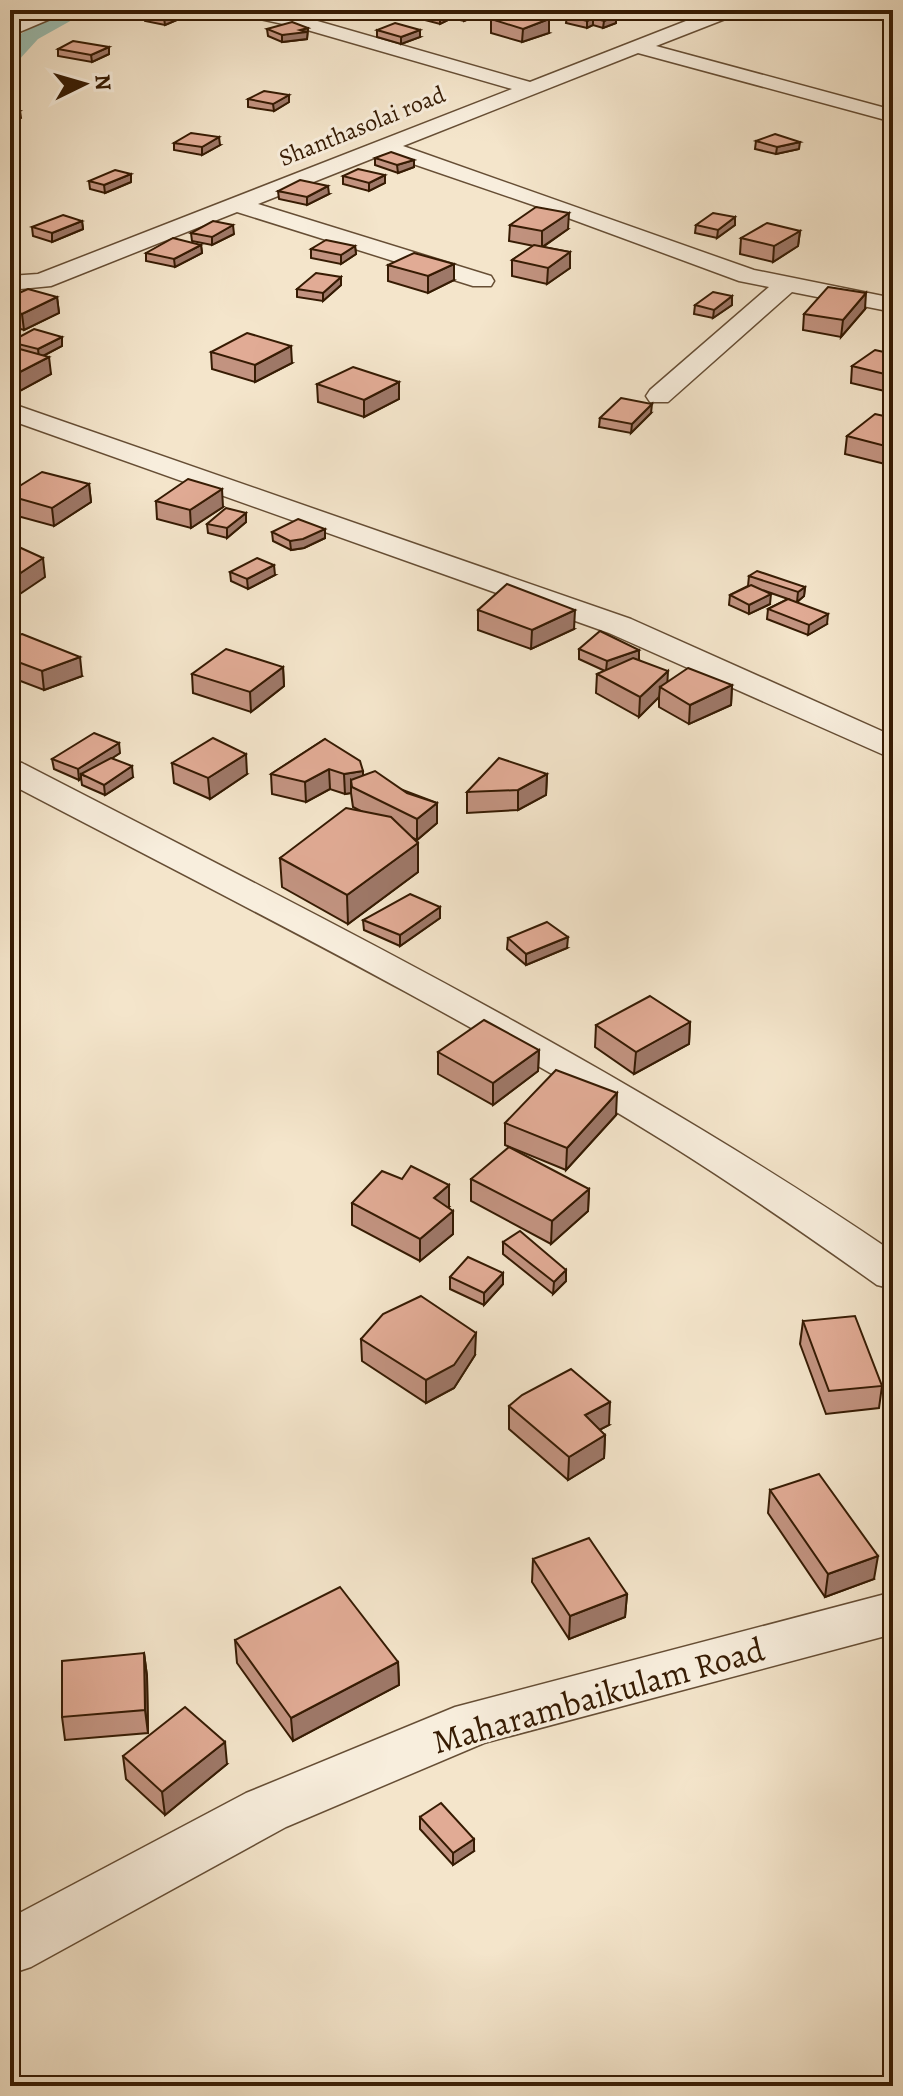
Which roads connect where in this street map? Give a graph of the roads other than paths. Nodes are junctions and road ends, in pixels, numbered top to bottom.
1 (55, 10) edge
2 (243, 10) edge
3 (731, 10) edge
4 (10, 30) edge
5 (636, 47) junction
6 (530, 88) junction
7 (893, 116) edge
8 (381, 146) junction
9 (235, 204) junction
10 (42, 281) junction
11 (482, 281) dead end
12 (10, 283) edge
13 (787, 284) junction
14 (10, 293) edge
15 (893, 305) edge
16 (659, 396) dead end
17 (10, 411) edge
18 (893, 749) edge
19 (10, 770) edge
20 (893, 1274) edge
21 (893, 1613) edge
22 (10, 1948) edge

1 - 4 street
2 - 6 street
3 - 5 street, Shanthasolai road
5 - 6 street, Shanthasolai road
5 - 7 street
6 - 8 street, Shanthasolai road
8 - 9 street, Shanthasolai road
8 - 13 street
9 - 10 street, Shanthasolai road
9 - 11 street
10 - 12 street, Shanthasolai road
10 - 14 street
13 - 15 street
13 - 16 street
17 - 18 street
19 - 20 street
21 - 22 street, Maharambaikulam Road

